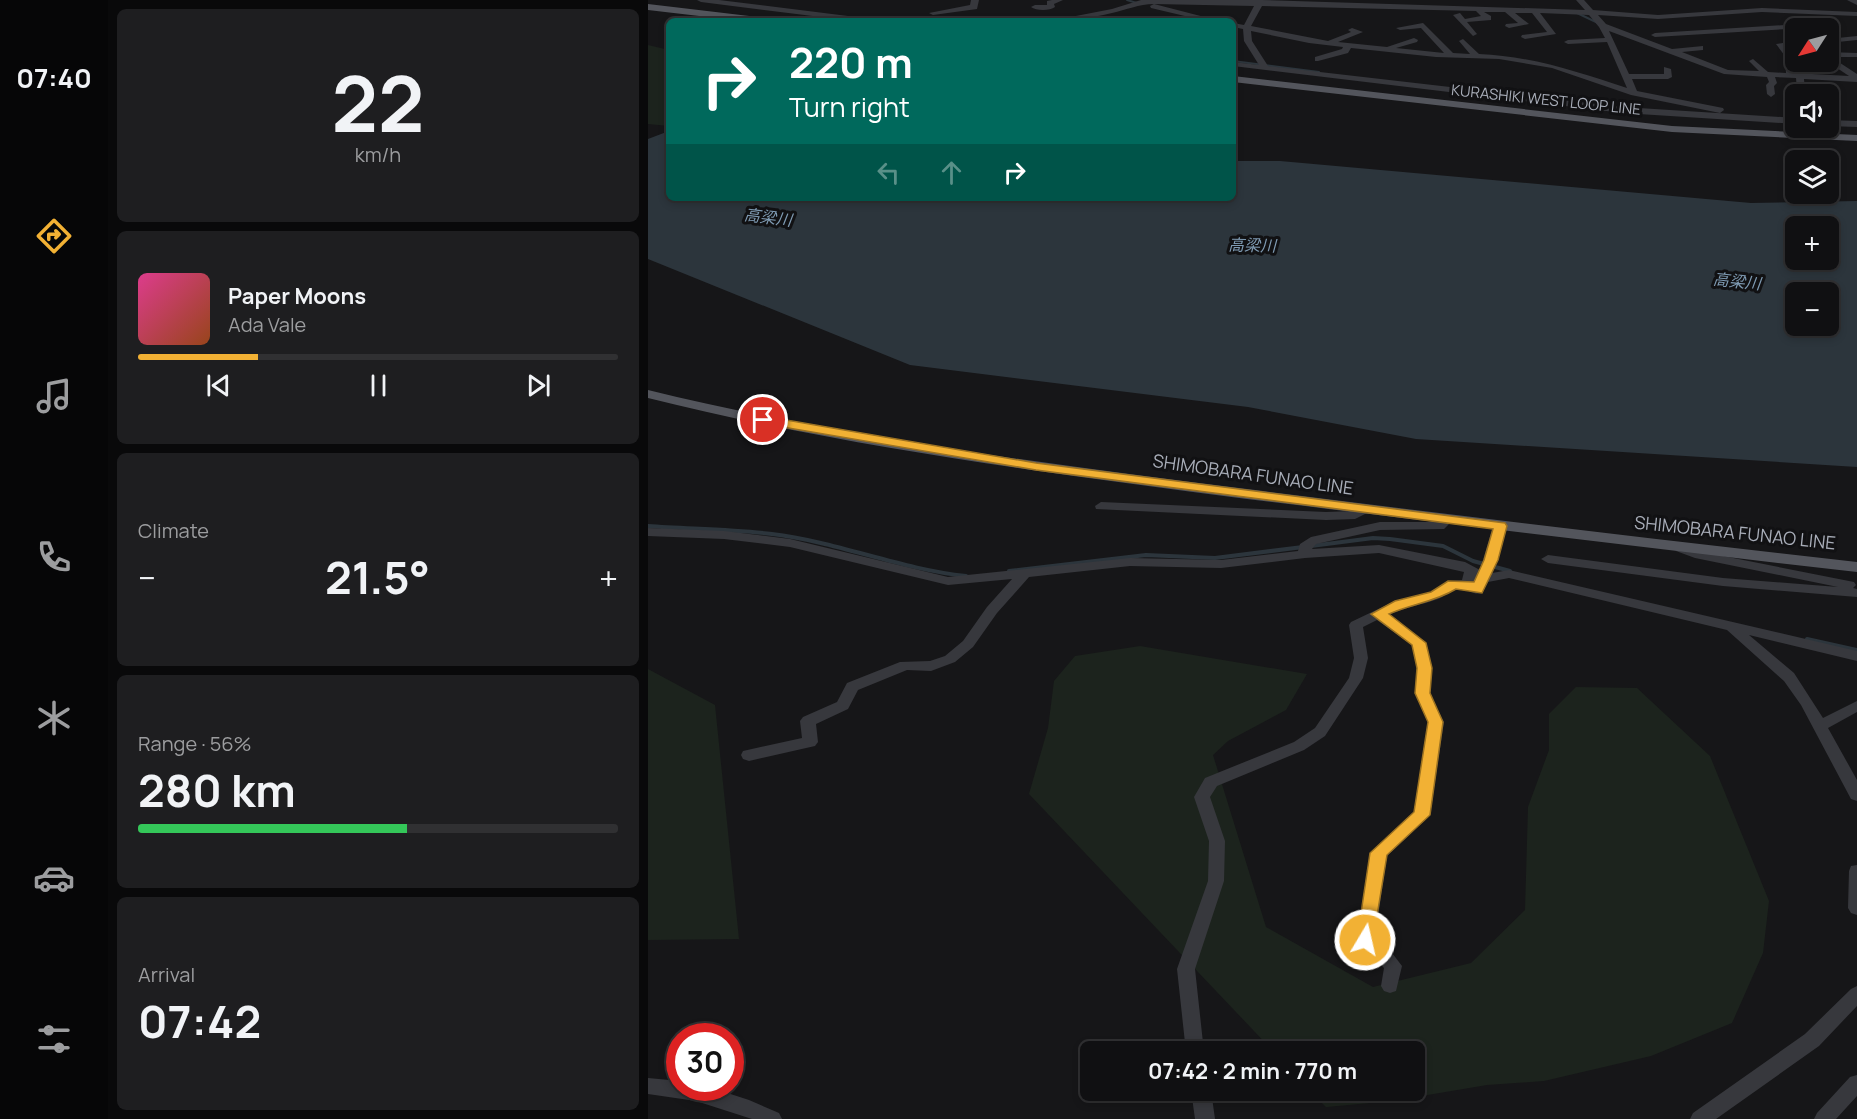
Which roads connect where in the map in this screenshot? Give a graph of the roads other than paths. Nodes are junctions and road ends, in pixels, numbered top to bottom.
1 (701, 0) edge
2 (975, 0) edge
3 (1059, 0) edge
4 (1132, 0) edge
5 (1165, 0) edge
6 (1510, 0) edge
7 (1557, 0) edge
8 (1580, 0) edge
9 (1747, 0) edge
10 (1851, 0) edge
11 (747, 3) edge
12 (1039, 3) edge
13 (1141, 3) junction
14 (1857, 3) edge
15 (1259, 4) edge
16 (648, 7) edge
17 (1357, 8) edge
18 (1475, 9) junction
19 (1453, 10) junction
20 (1507, 10) junction
21 (1519, 10) junction
22 (1762, 10) junction
23 (1534, 11) junction
24 (1743, 11) junction
25 (1570, 12) junction
26 (1594, 12) junction
27 (1857, 14) edge
28 (1673, 17) junction
29 (741, 18) edge
30 (851, 18) edge
31 (938, 18) edge
32 (1072, 18) edge
33 (1204, 18) edge
34 (1468, 20) dead end
35 (1236, 26) edge
36 (1509, 26) dead end
37 (1603, 26) junction
38 (1785, 27) joint
39 (1247, 28) junction
40 (1400, 28) dead end
41 (1767, 28) junction
42 (1352, 30) dead end
43 (1690, 33) junction
44 (1473, 34) dead end
45 (1655, 35) dead end
46 (1394, 37) dead end
47 (1525, 38) dead end
48 (1857, 38) edge
49 (1414, 40) dead end
50 (1609, 40) junction
51 (1839, 40) edge
52 (1463, 41) dead end
53 (1568, 42) dead end
54 (1328, 43) junction
55 (1348, 45) junction
56 (1382, 48) junction
57 (1700, 48) dead end
58 (1671, 52) junction
59 (1450, 55) junction
60 (1857, 55) edge
61 (1476, 56) junction
62 (1839, 56) edge
63 (1318, 59) dead end
64 (1753, 61) dead end
65 (1236, 64) edge
66 (1839, 65) edge
67 (1264, 66) junction
68 (1667, 69) dead end
69 (1794, 72) edge
70 (1768, 74) junction
71 (1795, 75) junction
72 (1626, 76) junction
73 (1236, 79) edge
74 (1857, 79) edge
75 (1798, 84) edge
76 (1634, 93) junction
77 (1772, 94) dead end
78 (1707, 96) dead end
79 (1700, 106) junction
80 (1624, 109) junction
81 (1774, 119) junction
82 (1785, 120) edge
83 (1839, 123) edge
84 (1857, 124) edge
85 (1857, 138) edge
86 (648, 394) edge
87 (1101, 506) dead end
88 (1367, 510) junction
89 (1448, 519) junction
90 (1500, 526) junction
91 (648, 532) edge
92 (1678, 547) junction
93 (1305, 550) junction
94 (1548, 559) dead end
95 (1857, 567) edge
96 (1481, 573) junction
97 (1023, 575) junction
98 (1857, 587) edge
99 (1857, 593) edge
100 (1378, 614) junction
101 (1732, 629) junction
102 (1857, 656) edge
103 (1857, 706) edge
104 (1819, 726) junction
105 (749, 755) dead end
106 (1857, 795) edge
107 (1857, 871) edge
108 (1857, 908) edge
109 (1390, 986) dead end
110 (1857, 994) edge
111 (1194, 1041) edge
112 (1857, 1083) edge
113 (648, 1086) edge
114 (1203, 1101) edge
115 (772, 1119) edge
116 (1205, 1119) edge
117 (1700, 1119) edge
118 (1824, 1119) edge

1 - 11 street
2 - 31 street
3 - 12 street
4 - 13 street
5 - 13 street
5 - 15 street
6 - 21 street
7 - 25 street
8 - 26 street
9 - 22 street
10 - 14 street
11 - 30 street
13 - 32 street
13 - 33 street
15 - 17 street
15 - 39 street
16 - 29 main road
17 - 19 street
18 - 19 street
18 - 20 street
18 - 34 street
19 - 44 street
20 - 21 street
20 - 36 street
21 - 23 street
22 - 24 street
22 - 27 street
22 - 38 street
23 - 25 street
23 - 47 street
24 - 28 street
24 - 41 street
25 - 26 street
26 - 28 street
26 - 37 street
28 - 43 street
35 - 39 street
37 - 50 street
37 - 58 street
38 - 41 street
39 - 54 street
39 - 67 street
40 - 59 street
41 - 43 street
42 - 54 street
43 - 45 street
46 - 56 street
48 - 51 street
49 - 56 street
50 - 53 street
50 - 72 street
52 - 61 street
54 - 55 street
55 - 56 street
55 - 63 street
56 - 59 street
57 - 58 street
58 - 70 street
59 - 61 street
60 - 62 street
61 - 76 street
64 - 70 street
65 - 67 street
66 - 74 street
67 - 80 street
68 - 72 street
69 - 71 street
70 - 71 street
70 - 77 street
71 - 74 street
71 - 75 street
72 - 76 street
73 - 85 main road, KURASHIKI WEST LOOP LINE
76 - 79 street
76 - 80 street
78 - 79 street
79 - 81 street
80 - 81 street
81 - 82 street
83 - 84 street
86 - 88 main road, SHIMOBARA FUNAO LINE
87 - 88 street
88 - 89 main road, SHIMOBARA FUNAO LINE
89 - 90 main road, SHIMOBARA FUNAO LINE
89 - 93 street
90 - 92 main road, SHIMOBARA FUNAO LINE
90 - 96 street
91 - 97 street
92 - 95 main road, SHIMOBARA FUNAO LINE
92 - 98 street
93 - 96 street
93 - 97 street
94 - 99 street
96 - 100 street
96 - 101 street
97 - 105 street
100 - 109 street
100 - 111 street
101 - 102 street
101 - 104 street
103 - 104 street
104 - 106 street
107 - 108 street
110 - 117 street
112 - 118 street
113 - 115 street
114 - 116 street

